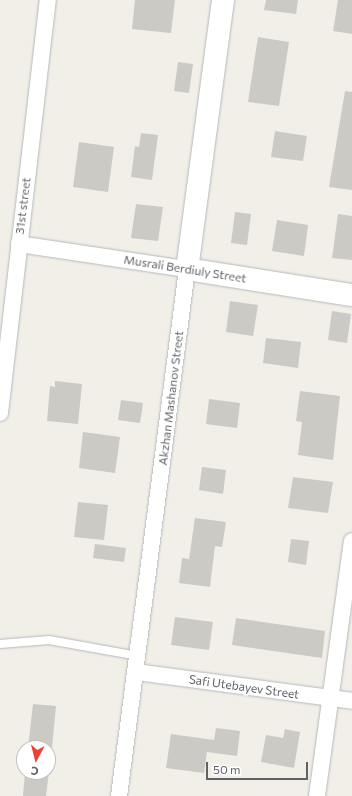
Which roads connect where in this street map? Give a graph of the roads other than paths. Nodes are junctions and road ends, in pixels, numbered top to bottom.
1 (48, 0) edge
2 (223, 0) edge
3 (19, 244) junction
4 (187, 269) junction
5 (352, 295) edge
6 (0, 413) edge
7 (352, 541) edge
8 (0, 644) edge
9 (138, 656) junction
10 (136, 672) junction
11 (330, 698) junction
12 (352, 701) edge
13 (119, 796) edge
14 (317, 796) edge

1 - 3 street, 31st street
2 - 4 street, Akzhan Mashanov Street
3 - 4 street, Musrali Berdiuly Street
3 - 6 street, 31st street
4 - 5 street, Musrali Berdiuly Street
4 - 9 street, Akzhan Mashanov Street
7 - 11 street
8 - 9 lane
9 - 10 street, Akzhan Mashanov Street
10 - 11 street, Safi Utebayev Street
10 - 13 street, Akzhan Mashanov Street
11 - 12 street, Safi Utebayev Street
11 - 14 street

